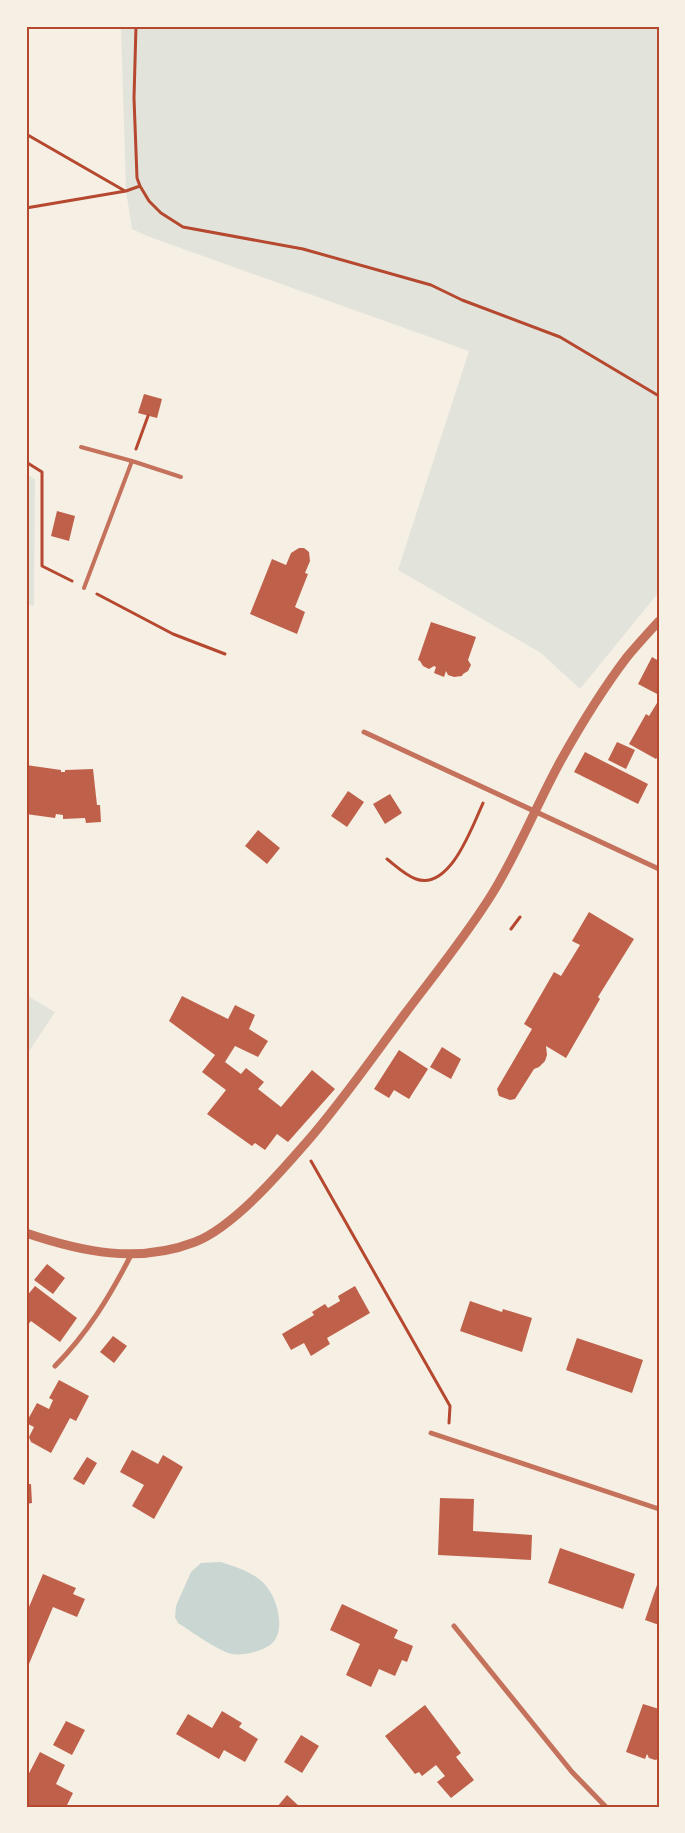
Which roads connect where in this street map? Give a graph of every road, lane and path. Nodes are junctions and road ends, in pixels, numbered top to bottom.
1 (136, 26) edge
2 (26, 134) edge
3 (140, 186) junction
4 (126, 191) junction
5 (26, 208) edge
6 (659, 396) edge
7 (148, 416) dead end
8 (81, 448) dead end
9 (134, 453) dead end
10 (132, 461) junction
11 (26, 462) edge
12 (181, 477) dead end
13 (84, 588) junction
14 (659, 621) edge
15 (225, 654) dead end
16 (364, 732) dead end
17 (482, 806) dead end
18 (534, 812) junction
19 (387, 859) dead end
20 (659, 869) edge
21 (520, 917) dead end
22 (511, 929) dead end
23 (310, 1157) dead end
24 (26, 1233) edge
25 (131, 1255) junction
26 (55, 1366) dead end
27 (431, 1433) dead end
28 (449, 1439) junction
29 (659, 1508) edge
30 (454, 1626) dead end
31 (606, 1807) edge

1 - 3 path
2 - 4 path
3 - 4 path
3 - 6 path
4 - 5 path
7 - 9 path
8 - 10 lane
10 - 12 lane
10 - 13 lane
11 - 13 path
13 - 15 path
14 - 18 street
16 - 18 street
17 - 19 path
18 - 20 street
18 - 25 street
21 - 22 path
23 - 28 path
24 - 25 street
25 - 26 street
27 - 28 street
28 - 29 street
30 - 31 street

